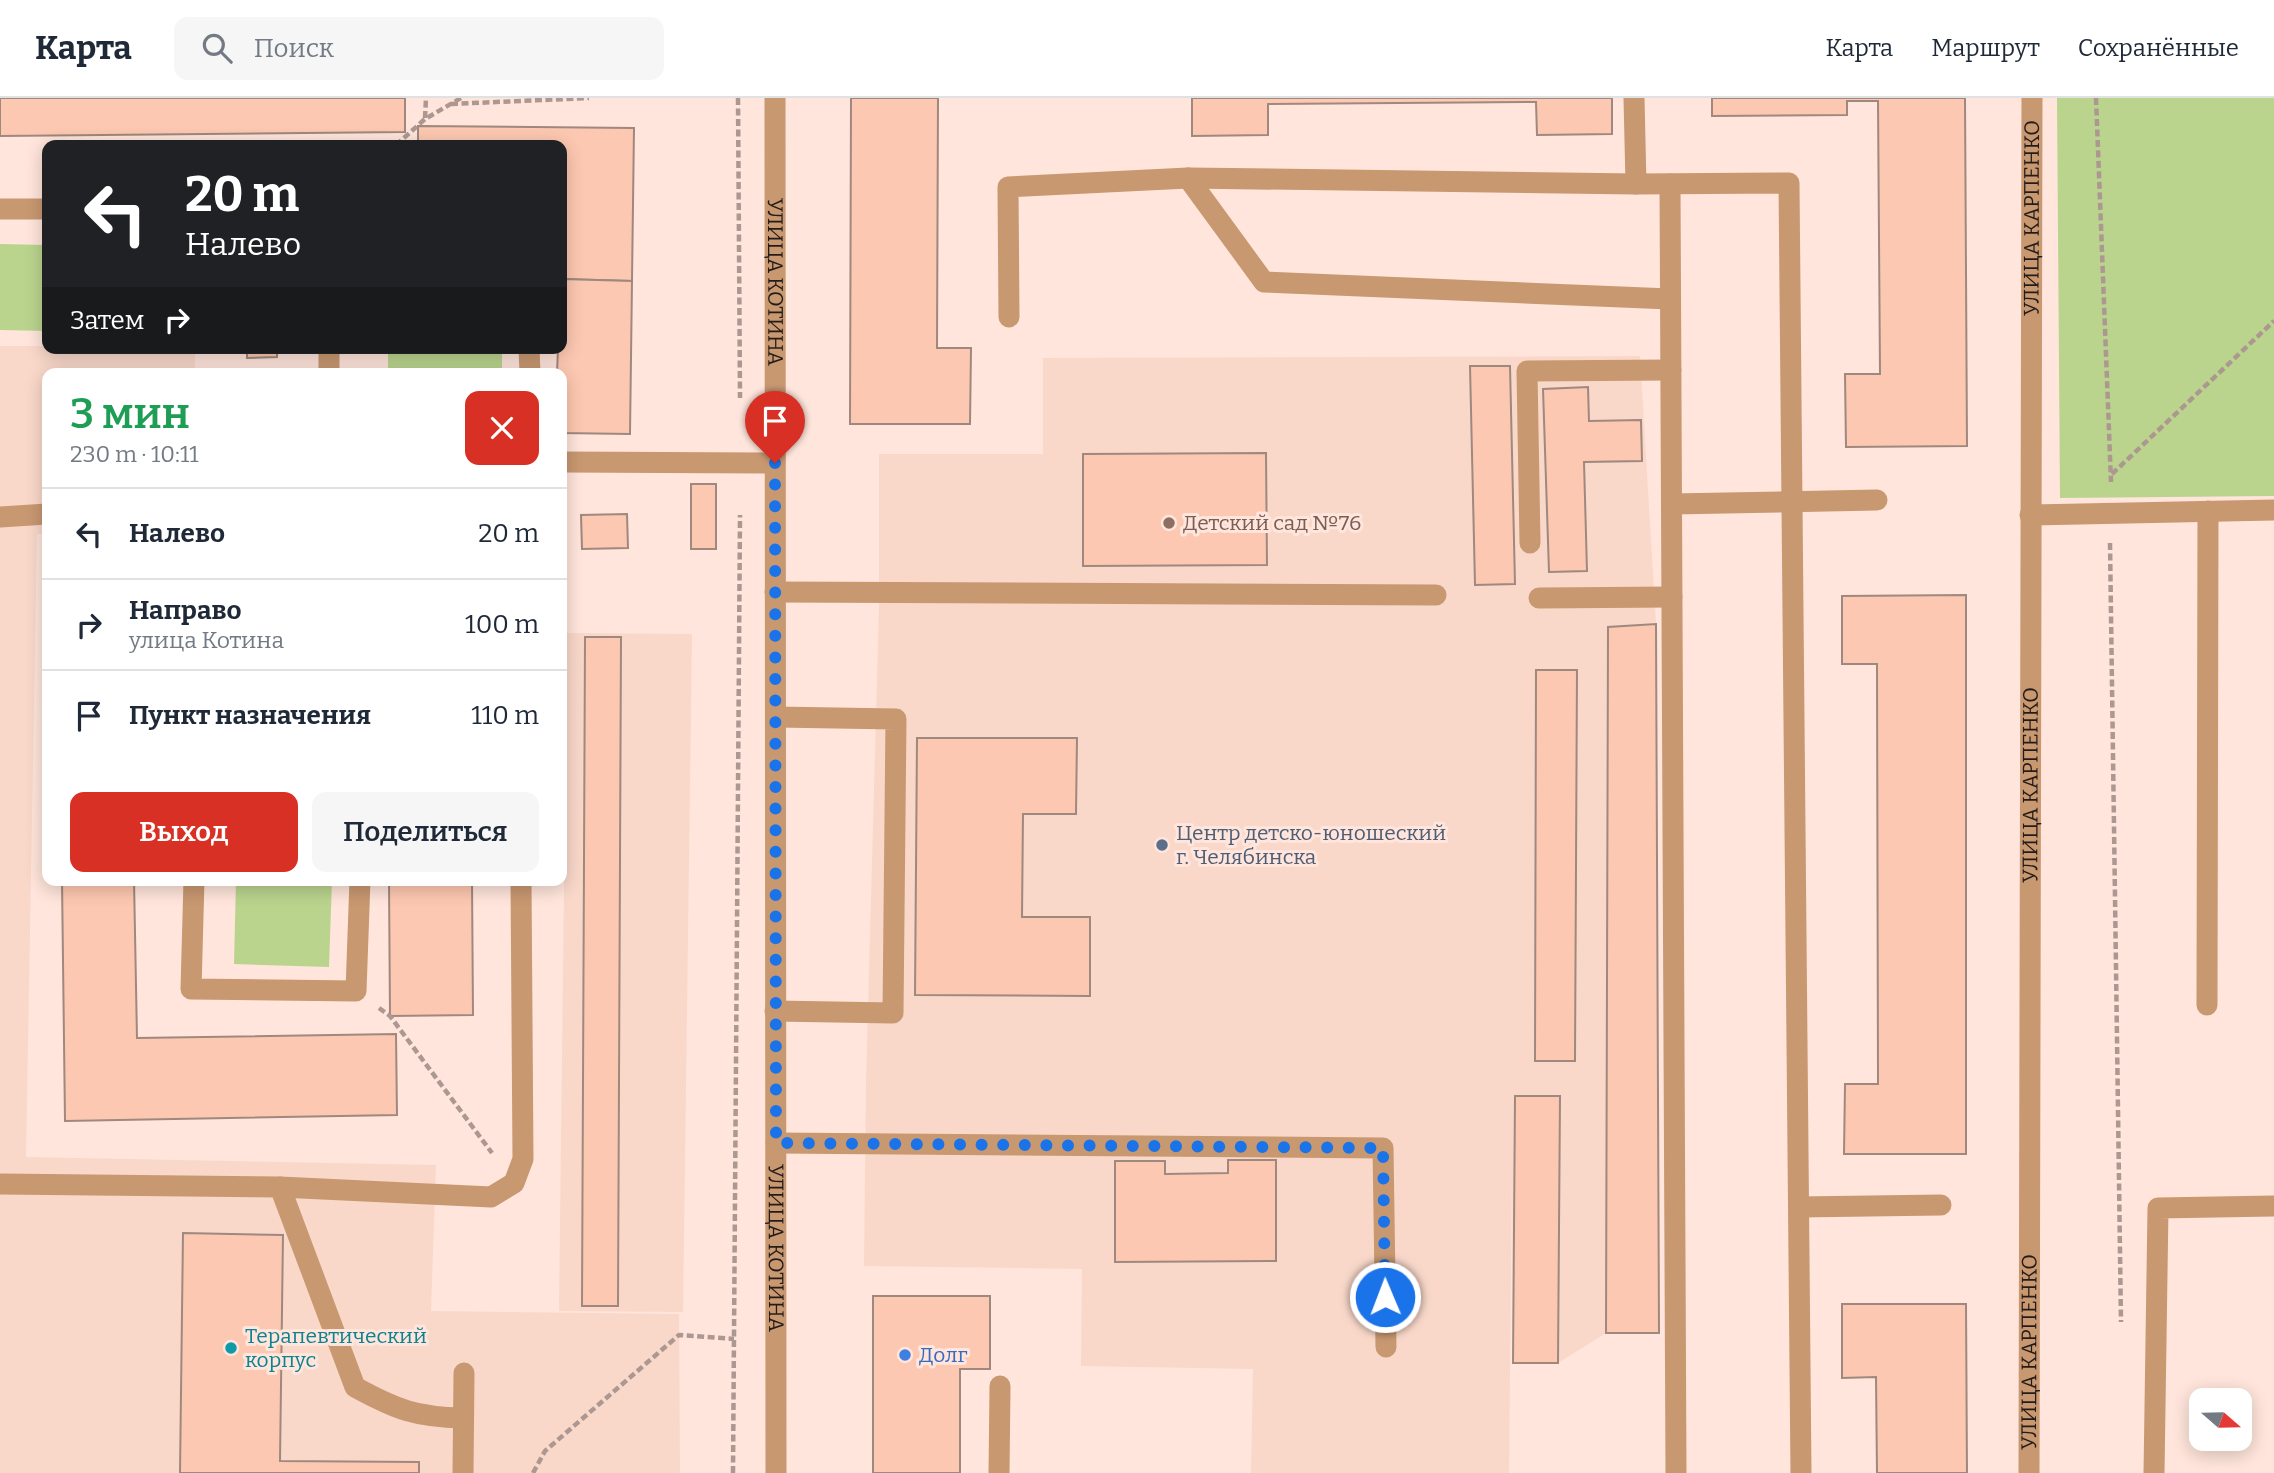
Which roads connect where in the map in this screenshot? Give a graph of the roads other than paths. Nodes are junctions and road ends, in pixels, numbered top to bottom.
1 (775, 98) edge
2 (1634, 98) edge
3 (2032, 98) edge
4 (1188, 178) junction
5 (1636, 184) junction
6 (1670, 184) junction
7 (0, 209) edge
8 (42, 209) edge
9 (1670, 299) junction
10 (1009, 317) dead end
11 (1671, 370) junction
12 (567, 462) edge
13 (775, 463) junction
14 (1877, 500) dead end
15 (1792, 501) junction
16 (1672, 504) junction
17 (2274, 510) edge
18 (2208, 512) junction
19 (42, 514) edge
20 (2031, 515) junction
21 (0, 517) edge
22 (1530, 543) dead end
23 (775, 593) junction
24 (1436, 595) dead end
25 (1672, 597) junction
26 (1539, 598) dead end
27 (776, 717) junction
28 (194, 886) edge
29 (360, 886) edge
30 (521, 886) edge
31 (2207, 1005) dead end
32 (775, 1012) junction
33 (776, 1143) junction
34 (0, 1184) edge
35 (280, 1187) junction
36 (1941, 1205) dead end
37 (2274, 1206) edge
38 (1799, 1207) junction
39 (1386, 1347) dead end
40 (464, 1373) dead end
41 (1000, 1387) dead end
42 (463, 1418) junction
43 (463, 1473) edge
44 (776, 1473) edge
45 (999, 1473) edge
46 (1676, 1473) edge
47 (1801, 1473) edge
48 (2029, 1473) edge
49 (2154, 1473) edge

1 - 13 street, УЛИЦА КОТИНА
2 - 5 street
3 - 20 street, УЛИЦА КАРПЕНКО
4 - 5 street
4 - 9 street
4 - 10 street
5 - 6 street
6 - 9 street
6 - 15 street
7 - 8 street
9 - 11 street
11 - 16 street
11 - 22 street
12 - 13 street
13 - 23 street, УЛИЦА КОТИНА
14 - 15 street
15 - 16 street
15 - 38 street
16 - 25 street
17 - 18 street
18 - 20 street
18 - 31 street
19 - 21 street
20 - 48 street, УЛИЦА КАРПЕНКО
23 - 24 street
23 - 27 street, УЛИЦА КОТИНА
25 - 26 street
25 - 46 street
27 - 32 street, УЛИЦА КОТИНА
27 - 32 street
28 - 29 street
30 - 35 street
32 - 33 street, УЛИЦА КОТИНА
33 - 39 street
33 - 44 street, УЛИЦА КОТИНА
34 - 35 street
35 - 42 street
36 - 38 street
37 - 49 street
38 - 47 street
40 - 42 street
41 - 45 street
42 - 43 street

